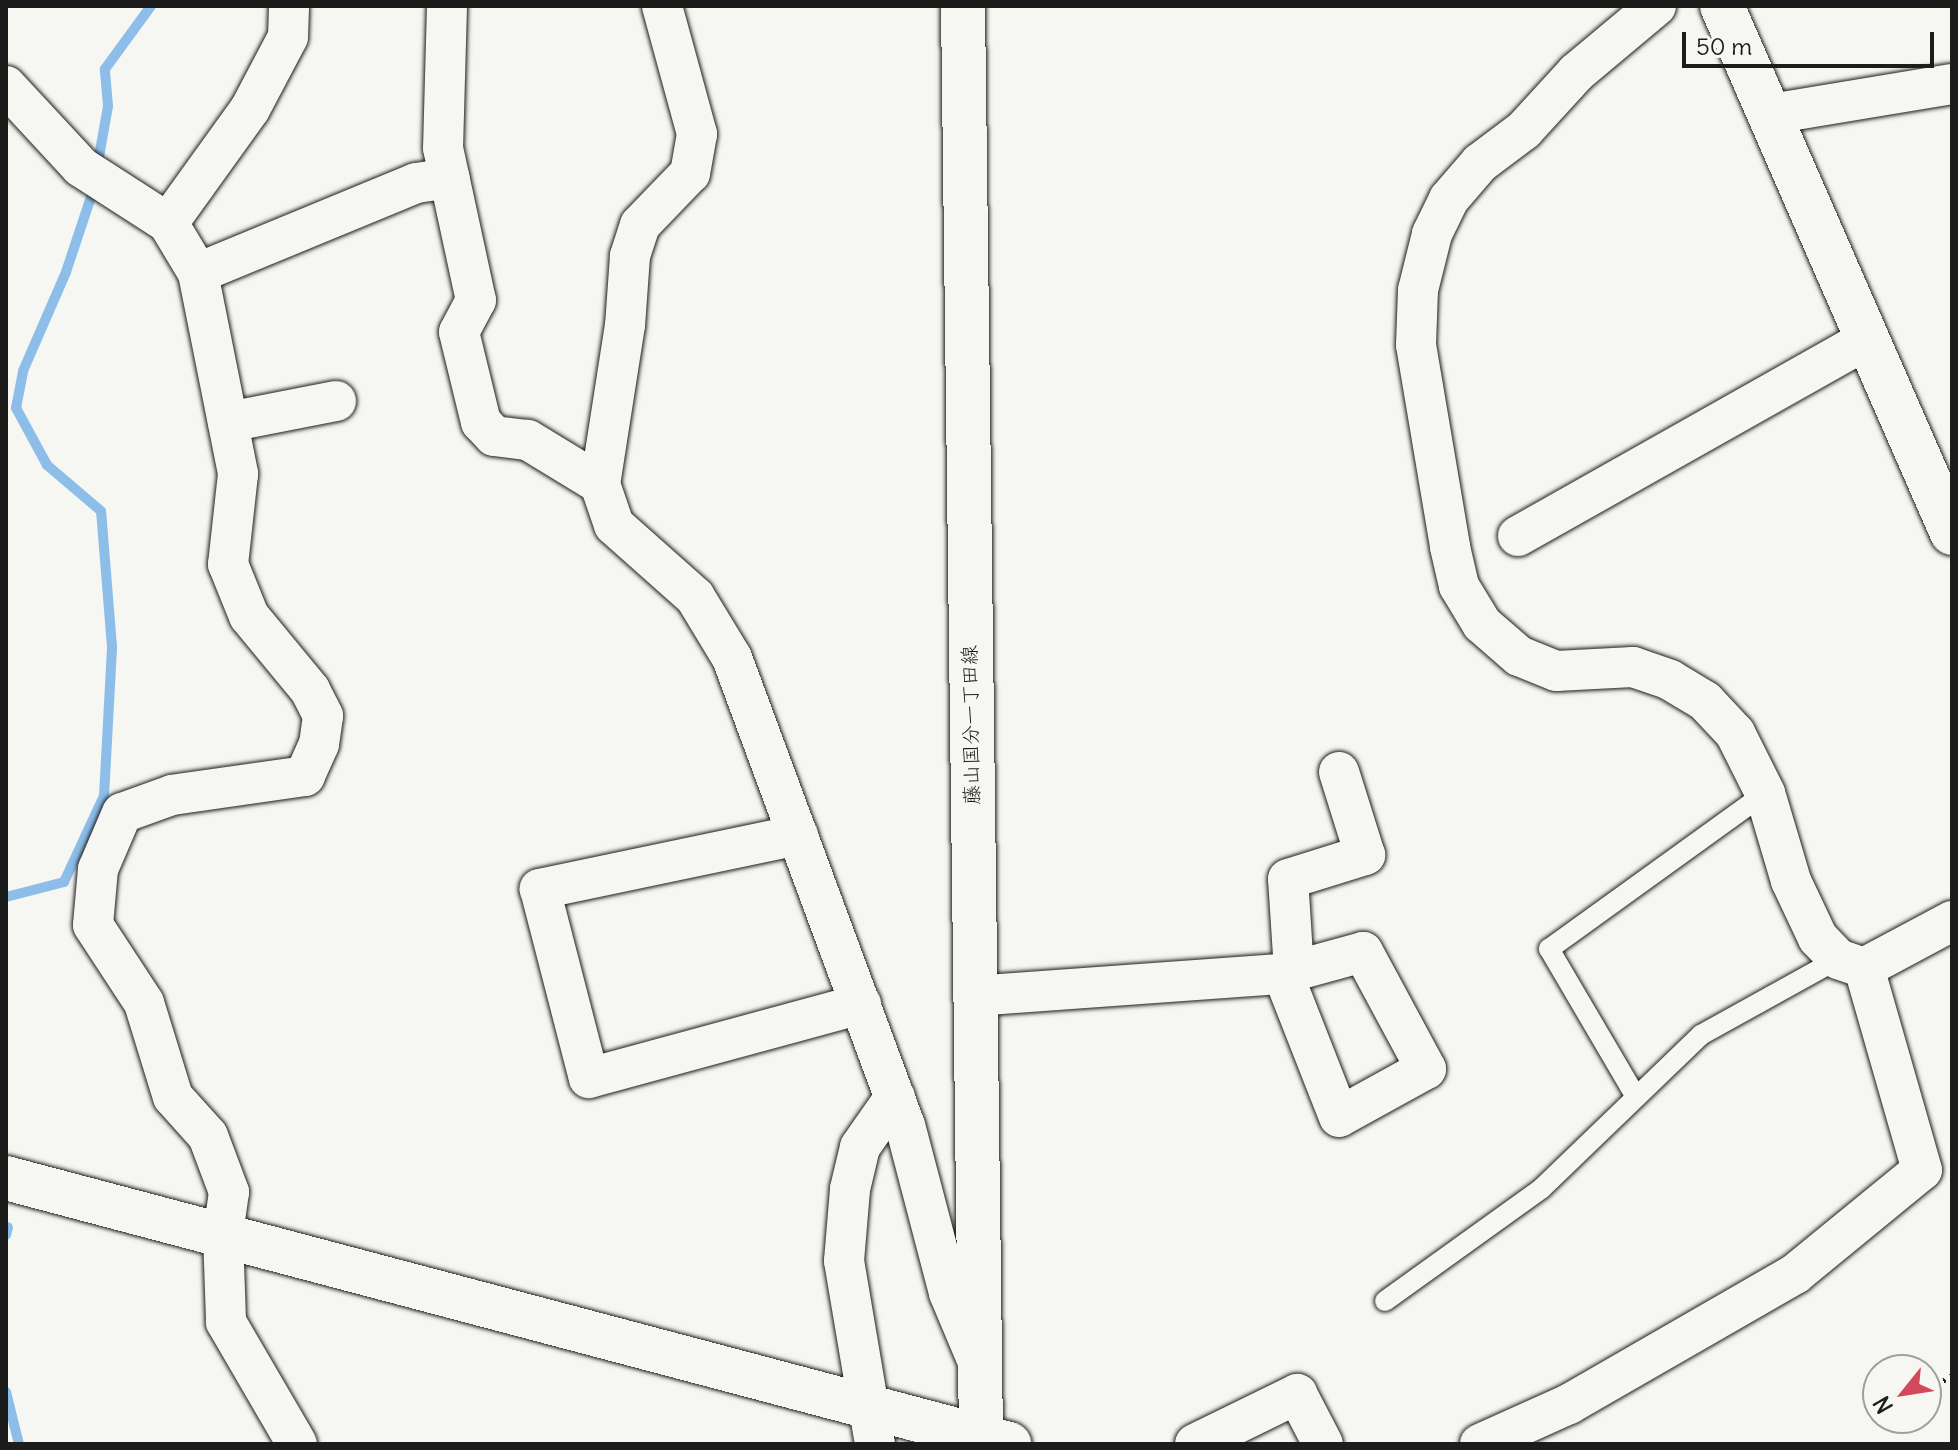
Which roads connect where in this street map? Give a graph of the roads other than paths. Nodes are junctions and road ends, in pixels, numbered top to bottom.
1 (289, 6) edge
2 (447, 6) edge
3 (662, 6) edge
4 (963, 6) edge
5 (1656, 6) edge
6 (1722, 6) edge
7 (1952, 84) edge
8 (6, 86) edge
9 (1771, 114) junction
10 (450, 178) junction
11 (168, 223) junction
12 (198, 273) junction
13 (1868, 339) junction
14 (336, 401) dead end
15 (228, 422) junction
16 (600, 484) junction
17 (1952, 533) edge
18 (1518, 536) dead end
19 (1339, 772) dead end
20 (1765, 793) junction
21 (798, 835) junction
22 (1952, 921) edge
23 (1851, 964) junction
24 (973, 996) junction
25 (861, 1004) junction
26 (895, 1097) junction
27 (1636, 1097) junction
28 (6, 1178) edge
29 (223, 1234) junction
30 (1385, 1301) dead end
31 (980, 1366) junction
32 (874, 1426) edge
33 (990, 1442) edge
34 (297, 1444) edge
35 (1195, 1444) edge
36 (1323, 1444) edge
37 (1480, 1444) edge

1 - 11 street
2 - 10 street
3 - 16 street
4 - 24 street, 藤山国分一丁田線
5 - 20 street
6 - 9 street
7 - 9 street
8 - 11 street
9 - 13 street
10 - 12 street
10 - 16 street
11 - 12 street
12 - 15 street
13 - 17 street
13 - 18 street
14 - 15 street
15 - 29 street
16 - 21 street
19 - 24 street
20 - 23 street
20 - 27 lane
21 - 25 street
21 - 25 street
22 - 23 street
23 - 27 lane
23 - 37 street
24 - 31 street, 藤山国分一丁田線
25 - 26 street
26 - 31 street
26 - 32 street
27 - 30 lane
28 - 29 street
29 - 32 street
29 - 34 street
31 - 33 street, 藤山国分一丁田線
32 - 33 street
35 - 36 street

